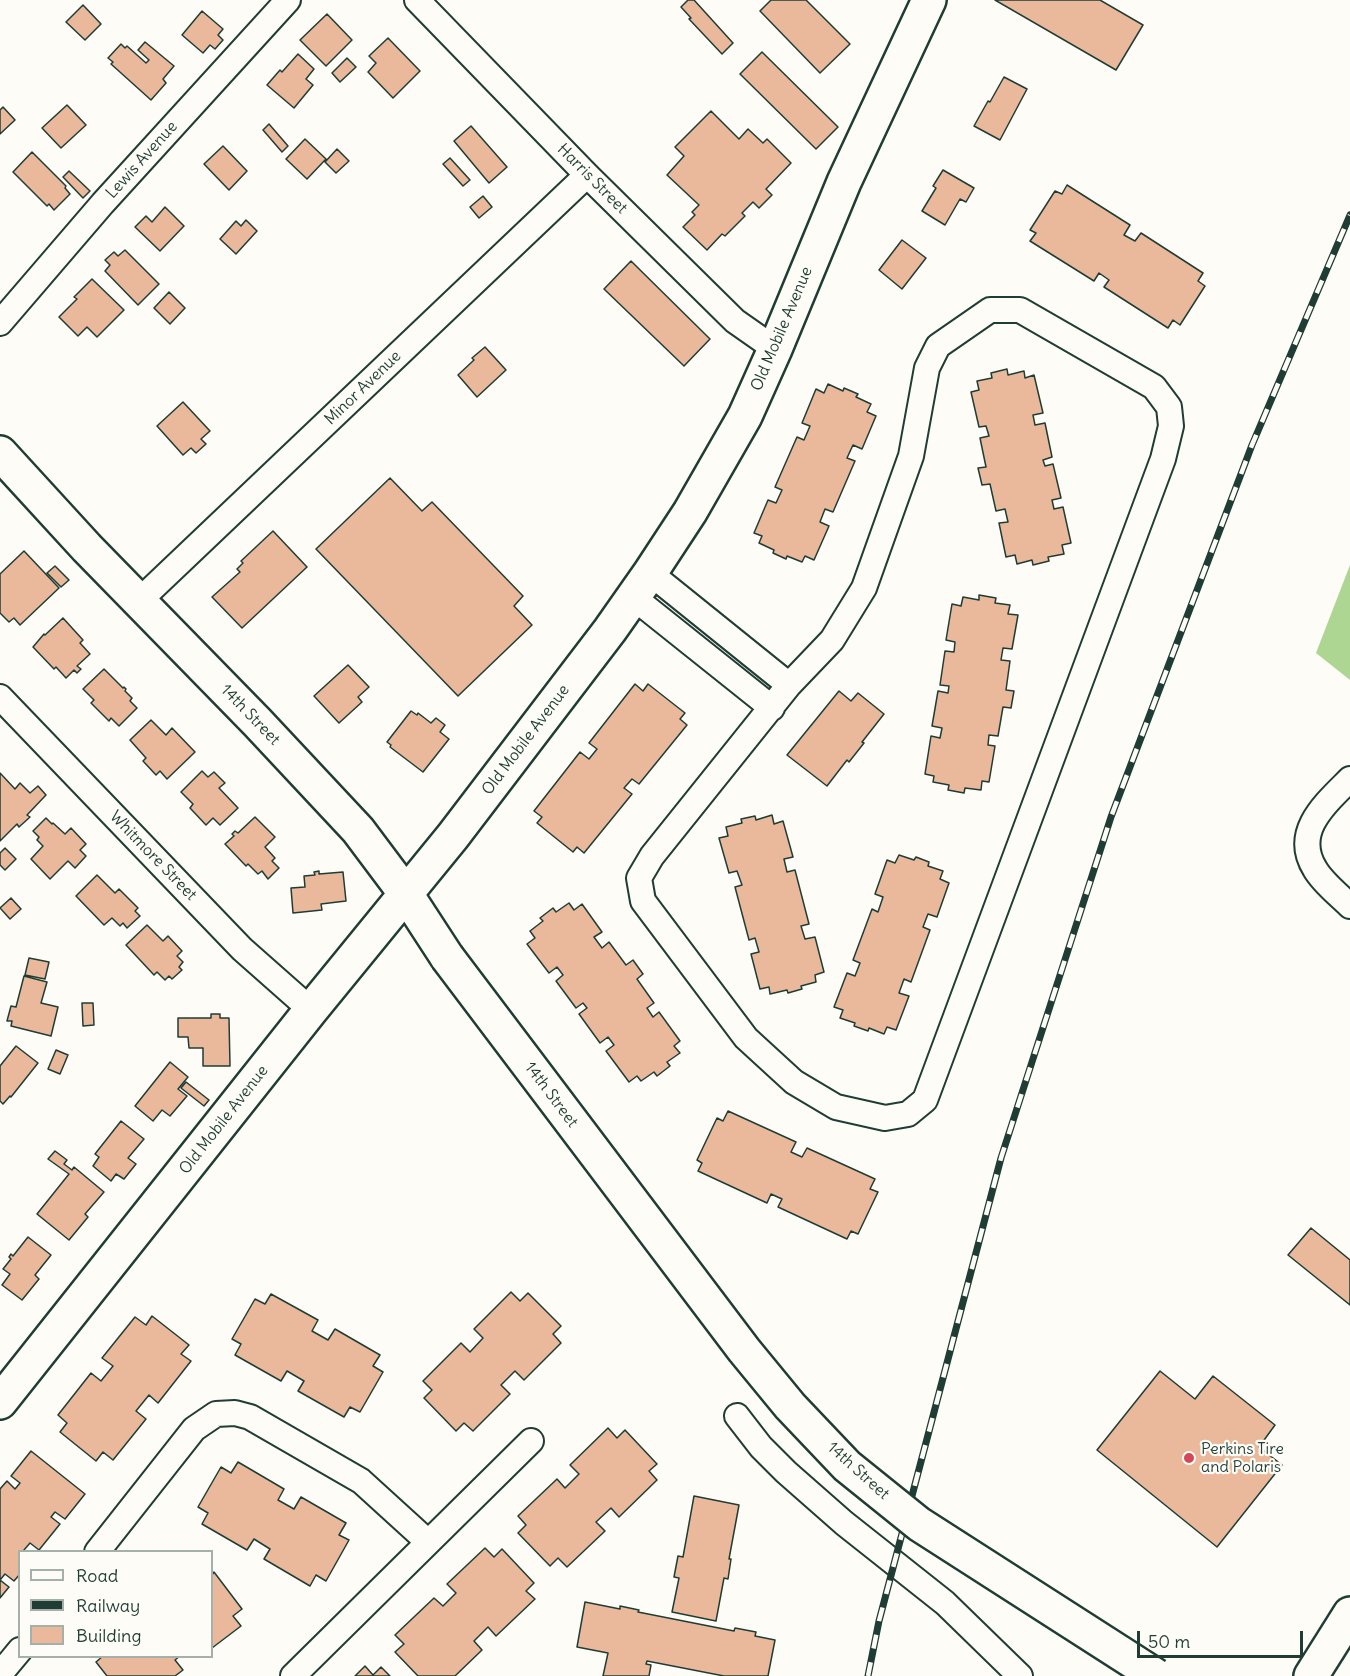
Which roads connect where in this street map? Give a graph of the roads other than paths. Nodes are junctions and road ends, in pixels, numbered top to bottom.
1 (288, 0) edge
2 (417, 0) edge
3 (929, 0) edge
4 (587, 175) junction
5 (0, 323) edge
6 (776, 349) junction
7 (0, 453) edge
8 (641, 585) junction
9 (139, 601) junction
10 (789, 685) junction
11 (0, 698) edge
12 (772, 708) junction
13 (1350, 780) edge
14 (406, 894) junction
15 (1350, 906) edge
16 (310, 1010) junction
17 (0, 1402) edge
18 (737, 1416) dead end
19 (531, 1441) dead end
20 (428, 1542) junction
21 (98, 1550) edge
22 (1350, 1614) edge
23 (18, 1652) edge
24 (0, 1674) edge
25 (294, 1676) edge
26 (1020, 1676) edge
27 (1156, 1676) edge
28 (1311, 1676) edge

1 - 5 street, Lewis Avenue
2 - 4 street, Harris Street
3 - 6 main road, Old Mobile Avenue
4 - 6 street, Harris Street
4 - 9 street, Minor Avenue
6 - 8 main road, Old Mobile Avenue
7 - 9 main road, 14th Street
8 - 10 street
8 - 12 street
8 - 14 main road, Old Mobile Avenue
9 - 14 main road, 14th Street
10 - 12 street
10 - 12 street
11 - 16 street, Whitmore Street
13 - 15 street
14 - 16 main road, Old Mobile Avenue
14 - 27 main road, 14th Street, bridge
16 - 17 main road, Old Mobile Avenue
18 - 26 street
19 - 20 street
20 - 21 street
20 - 25 street
22 - 28 main road
23 - 24 street

